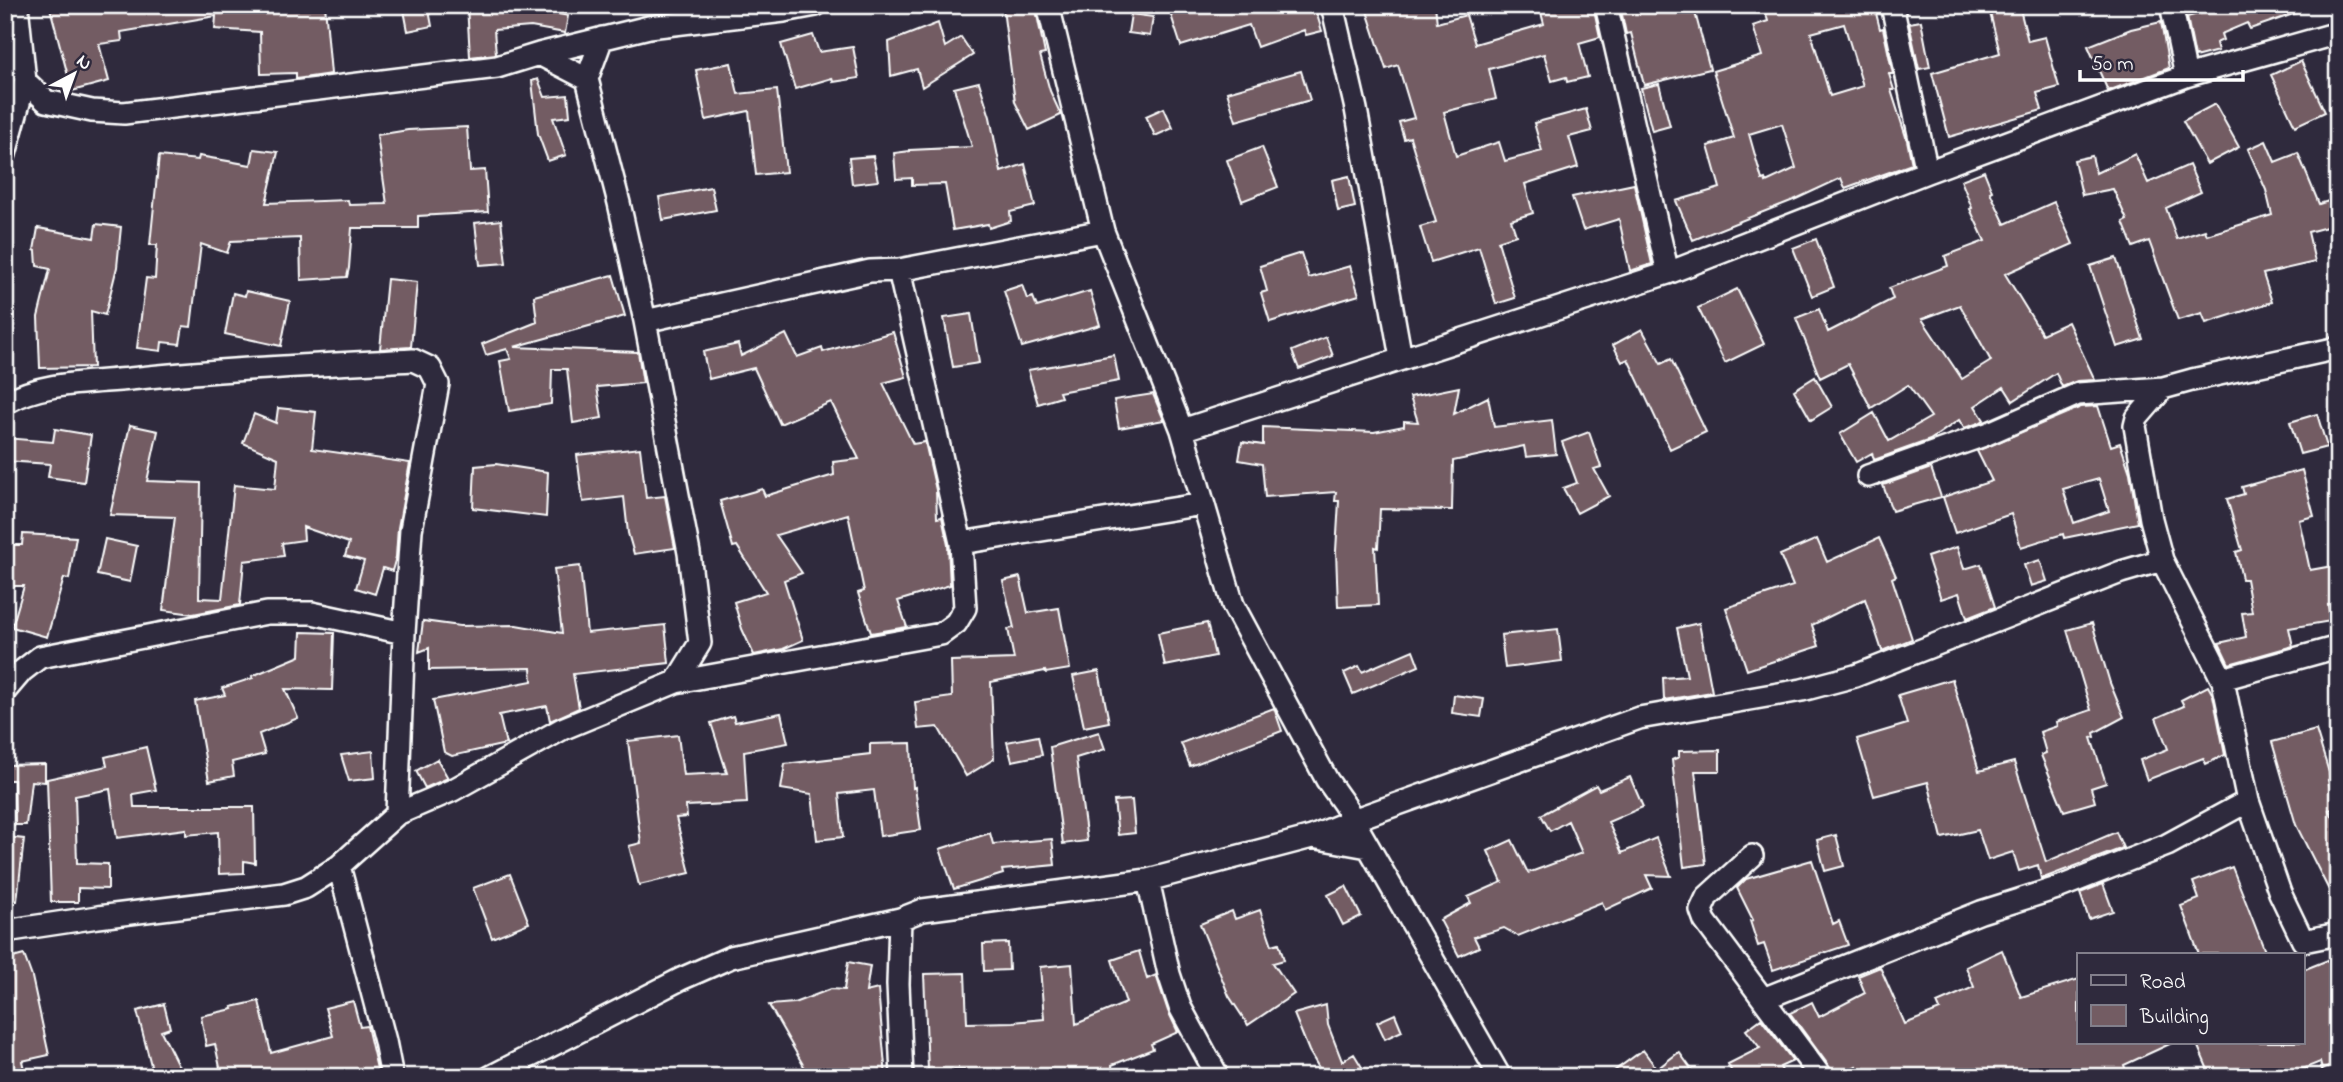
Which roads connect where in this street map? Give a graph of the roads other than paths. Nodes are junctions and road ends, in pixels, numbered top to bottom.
1 (18, 5) edge
2 (816, 5) edge
3 (1048, 5) edge
4 (1332, 5) edge
5 (1606, 5) edge
6 (1892, 5) edge
7 (2171, 5) edge
8 (2338, 33) edge
9 (601, 38) junction
10 (539, 54) junction
11 (2186, 76) junction
12 (587, 79) junction
13 (25, 81) junction
14 (5, 154) edge
15 (1927, 173) junction
16 (1104, 231) junction
17 (899, 270) junction
18 (1668, 273) junction
19 (645, 321) junction
20 (2338, 348) edge
21 (1401, 358) junction
22 (2163, 388) junction
23 (5, 404) edge
24 (1182, 430) junction
25 (1868, 476) dead end
26 (1202, 504) junction
27 (961, 544) junction
28 (2162, 560) junction
29 (404, 633) junction
30 (700, 643) junction
31 (2338, 647) edge
32 (730, 673) junction
33 (2223, 681) junction
34 (676, 682) junction
35 (5, 691) edge
36 (2248, 801) junction
37 (397, 814) junction
38 (1353, 820) junction
39 (1312, 837) junction
40 (1368, 847) junction
41 (1752, 856) dead end
42 (339, 866) junction
43 (1148, 880) junction
44 (900, 919) junction
45 (5, 931) edge
46 (2338, 933) edge
47 (1763, 999) junction
48 (392, 1077) edge
49 (490, 1077) edge
50 (902, 1077) edge
51 (1218, 1077) edge
52 (1500, 1077) edge
53 (1821, 1077) edge

1 - 13 street
2 - 9 street
3 - 16 street
4 - 21 street
5 - 18 street
6 - 15 street
7 - 11 street
8 - 11 street
9 - 10 street
9 - 12 street
10 - 12 street
10 - 13 street
11 - 15 street
12 - 19 street
13 - 14 street
15 - 18 street
16 - 17 street
16 - 24 street
17 - 19 street
17 - 27 street
18 - 21 street
19 - 30 street
20 - 22 street
21 - 24 street
22 - 25 street
22 - 28 street
23 - 29 street
24 - 26 street
26 - 27 street
26 - 38 street
27 - 32 street
28 - 33 street
28 - 38 street
29 - 35 street
29 - 37 street
30 - 32 street
30 - 34 street
31 - 33 street
32 - 34 street
33 - 36 street
34 - 37 street
36 - 46 street
36 - 47 street
37 - 42 street
38 - 39 street
38 - 40 street
39 - 40 street
39 - 43 street
40 - 52 street
41 - 47 street
42 - 45 street
42 - 48 street
43 - 44 street
43 - 51 street
44 - 49 street
44 - 50 street
47 - 53 street

